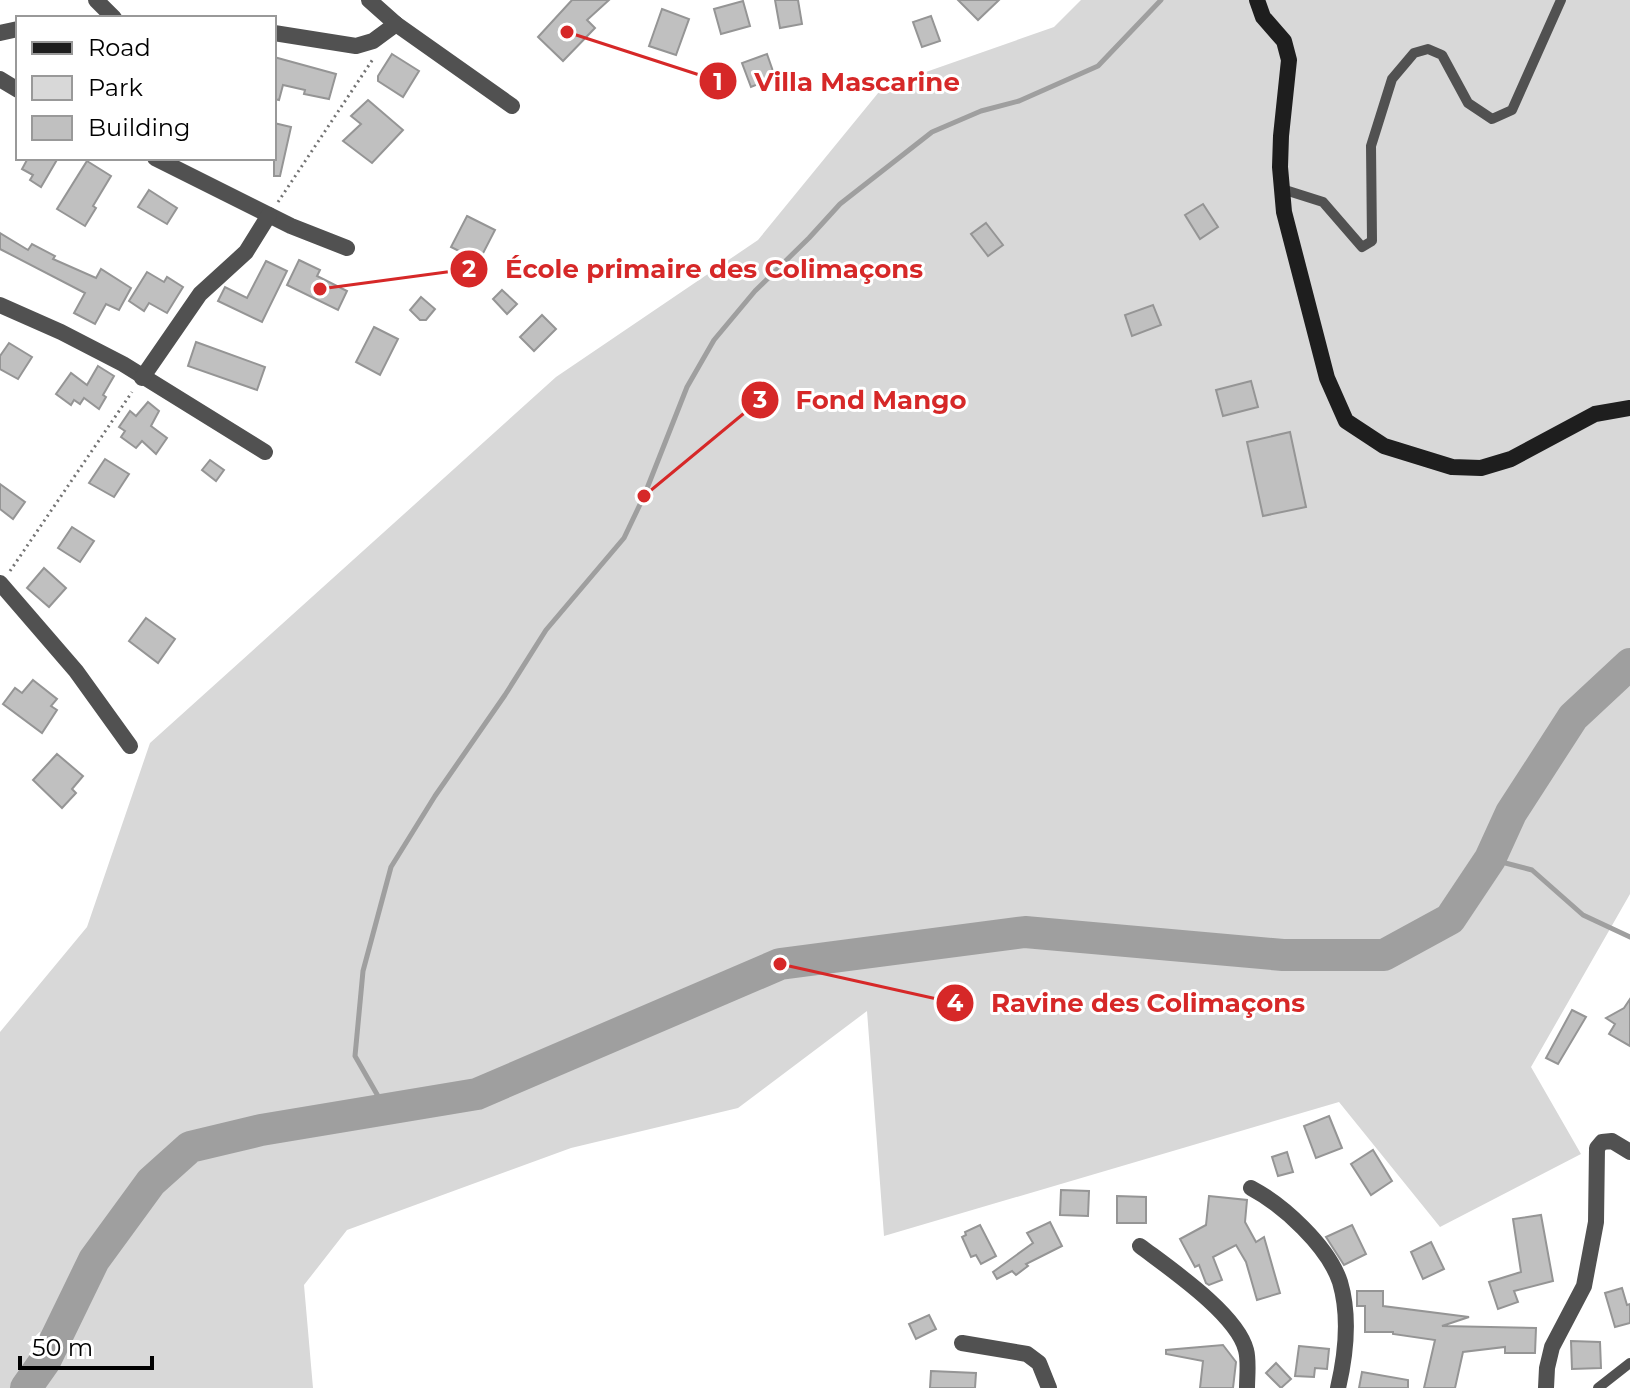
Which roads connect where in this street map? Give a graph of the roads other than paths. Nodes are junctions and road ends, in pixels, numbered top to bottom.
1 (96, 0) edge
2 (369, 0) edge
3 (1257, 0) edge
4 (1561, 0) edge
5 (112, 16) edge
6 (396, 24) junction
7 (276, 33) edge
8 (512, 106) dead end
9 (159, 160) edge
10 (1282, 189) junction
11 (269, 215) junction
12 (347, 248) dead end
13 (0, 305) edge
14 (142, 378) junction
15 (1630, 408) edge
16 (265, 452) dead end
17 (0, 584) edge
18 (130, 746) dead end
19 (1630, 1152) edge
20 (1251, 1188) dead end
21 (1140, 1246) dead end
22 (962, 1343) dead end
23 (1630, 1363) edge
24 (1049, 1388) edge
25 (1247, 1388) edge
26 (1338, 1388) edge
27 (1546, 1388) edge
28 (1598, 1388) edge

1 - 5 street
2 - 6 street
3 - 10 main road
4 - 10 lane
6 - 7 street
6 - 8 street
9 - 11 street
10 - 15 main road
11 - 12 street
11 - 14 street
13 - 14 street
14 - 16 street
17 - 18 street
19 - 27 street
20 - 26 street
21 - 25 street
22 - 24 street
23 - 28 lane

